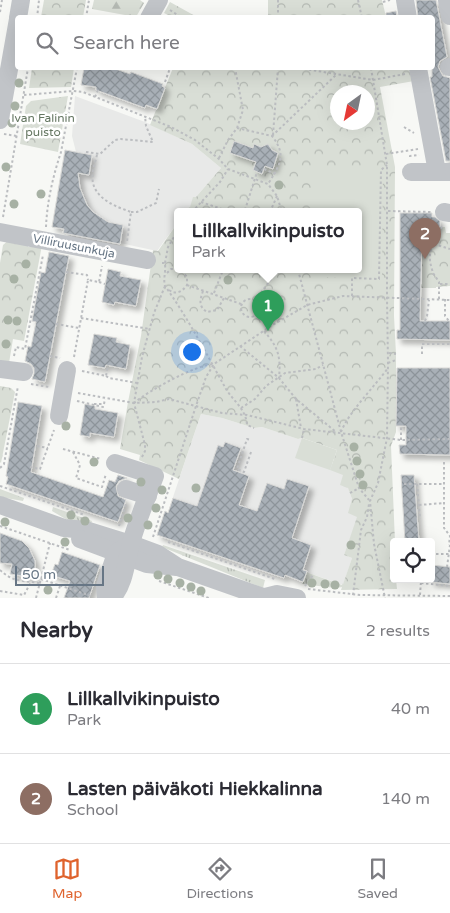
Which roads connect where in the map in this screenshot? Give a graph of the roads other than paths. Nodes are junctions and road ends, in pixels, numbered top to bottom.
1 (21, 0) edge
2 (158, 0) edge
3 (405, 0) edge
4 (447, 0) edge
5 (18, 15) edge
6 (150, 15) edge
7 (408, 15) edge
8 (450, 16) edge
9 (15, 35) edge
10 (414, 70) edge
11 (0, 120) edge
12 (412, 164) road end
13 (444, 172) edge
14 (1, 227) edge
15 (147, 260) road end
16 (69, 370) road end
17 (59, 416) road end
18 (113, 463) road end
19 (126, 489) dead end
20 (148, 496) junction
21 (0, 505) edge
22 (125, 551) junction
23 (300, 593) edge
24 (100, 597) edge
25 (112, 598) edge
26 (265, 598) edge

1 - 5 street
2 - 6 street
3 - 7 street
4 - 8 street
9 - 11 street
10 - 13 street
12 - 13 street
14 - 15 street, Villiruusunkuja
16 - 17 street
18 - 20 street
19 - 20 street
20 - 22 street
21 - 22 street
22 - 24 street
22 - 25 street
22 - 26 street
23 - 26 street

